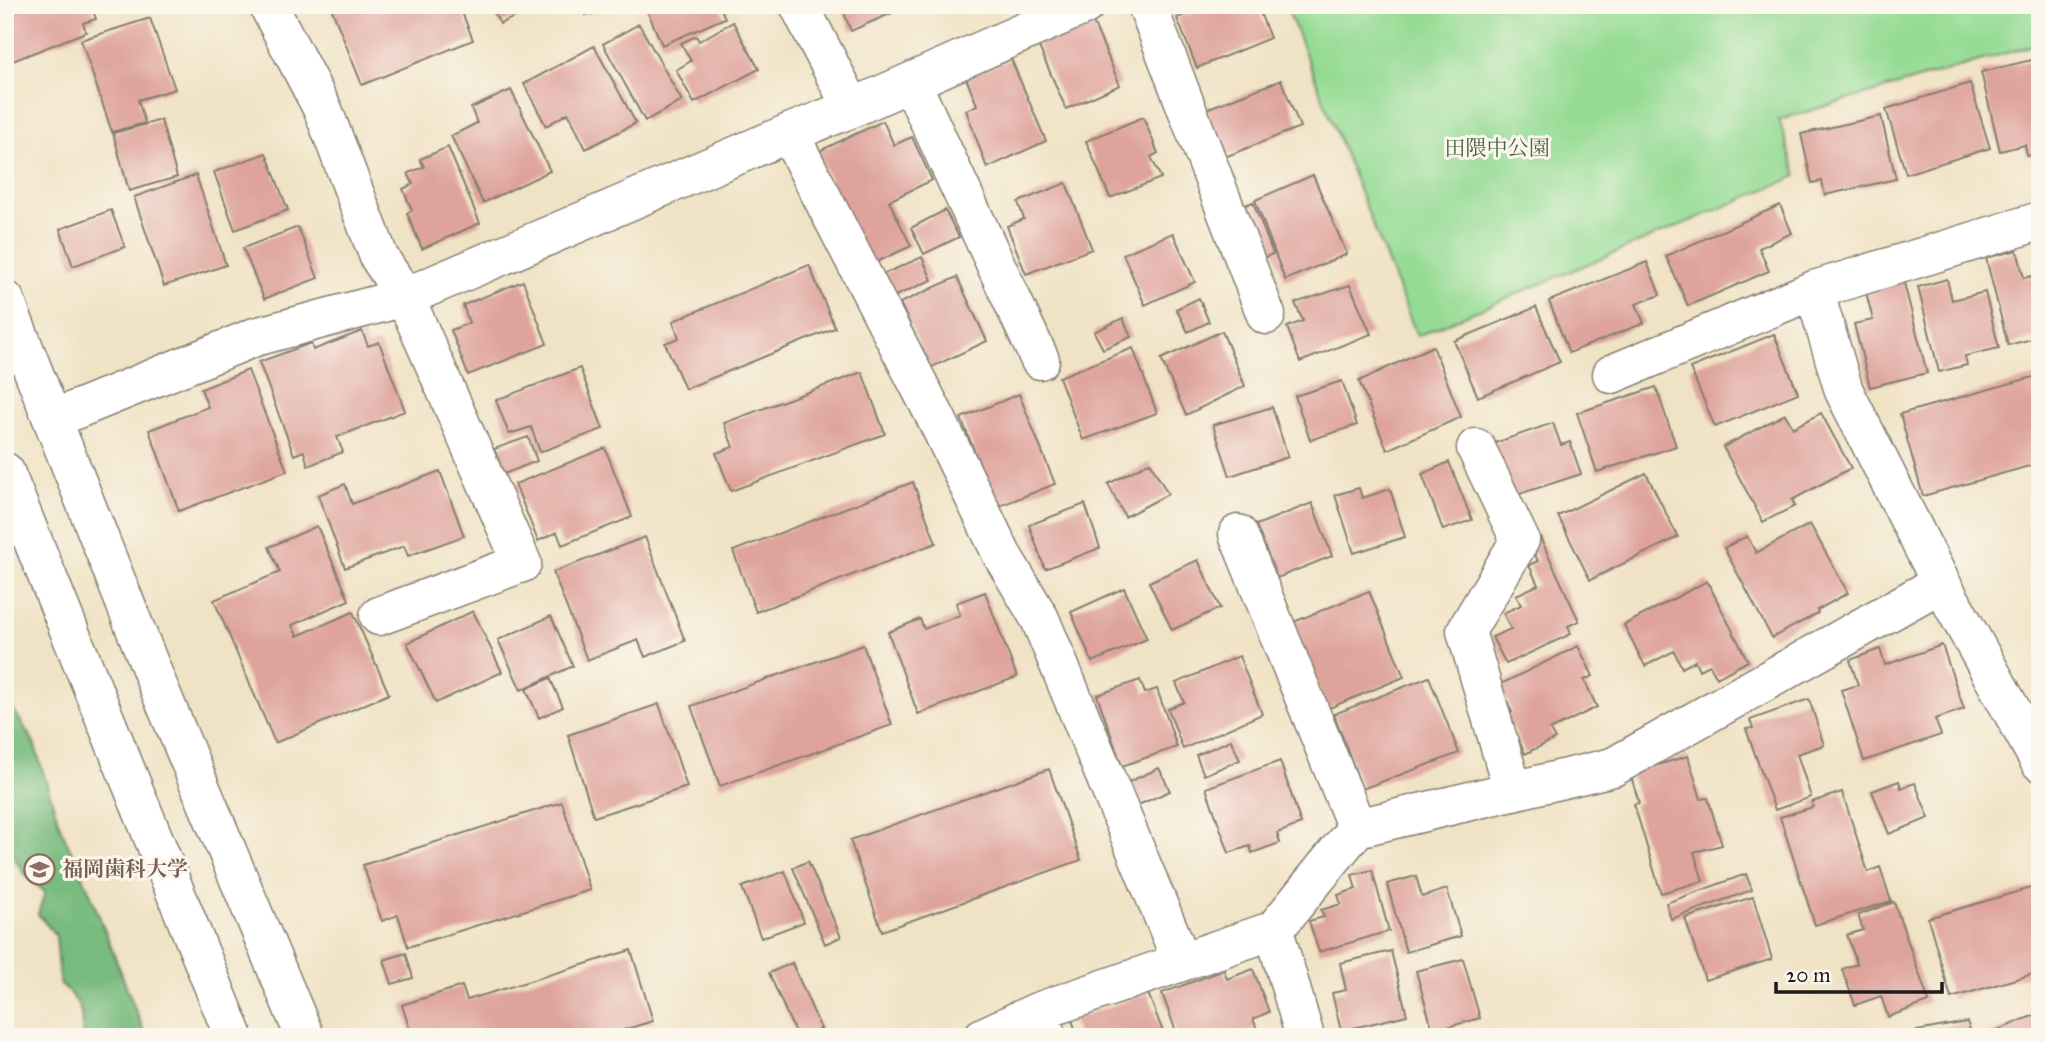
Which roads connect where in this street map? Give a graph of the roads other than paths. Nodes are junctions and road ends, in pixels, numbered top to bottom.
1 (268, 5) edge
2 (799, 5) edge
3 (1085, 5) edge
4 (1147, 5) edge
5 (911, 82) junction
6 (852, 108) junction
7 (789, 133) junction
8 (2040, 221) edge
9 (1814, 290) junction
10 (405, 297) junction
11 (5, 300) edge
12 (1266, 315) dead end
13 (1040, 360) dead end
14 (1612, 374) dead end
15 (53, 419) junction
16 (1476, 448) dead end
17 (5, 472) edge
18 (1238, 534) dead end
19 (1941, 583) junction
20 (379, 616) dead end
21 (2040, 762) edge
22 (1513, 791) junction
23 (1357, 828) junction
24 (1274, 930) junction
25 (1182, 962) junction
26 (1042, 1025) edge
27 (234, 1037) edge
28 (305, 1037) edge
29 (983, 1037) edge
30 (1305, 1037) edge

1 - 10 street
2 - 6 street
3 - 5 street
4 - 12 street
5 - 6 street
5 - 13 street
6 - 7 street
7 - 10 street
7 - 25 street
8 - 9 street
9 - 14 street
9 - 19 street
10 - 15 street
10 - 20 street
11 - 15 street
15 - 28 street
16 - 22 street
17 - 27 street
18 - 23 street
19 - 21 street
19 - 22 street
22 - 23 street
23 - 24 street
24 - 25 street
24 - 30 street
25 - 26 street
26 - 29 street

